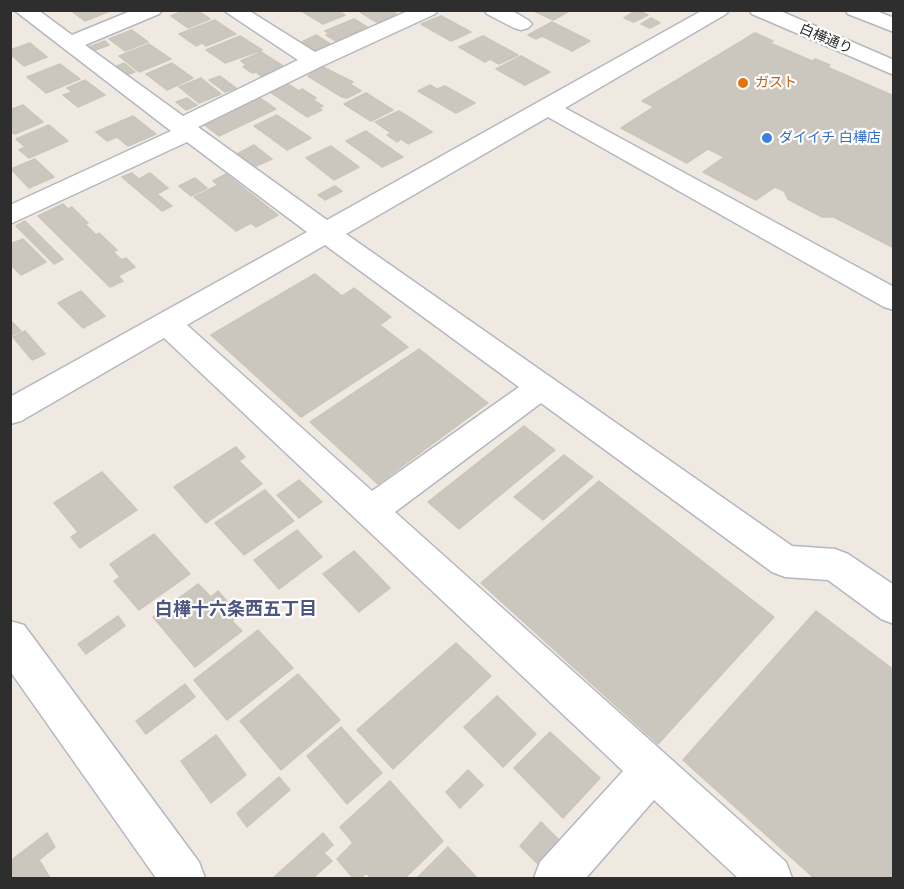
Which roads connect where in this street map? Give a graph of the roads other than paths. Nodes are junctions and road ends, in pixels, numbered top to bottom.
1 (24, 10) edge
2 (152, 10) edge
3 (233, 10) edge
4 (428, 10) edge
5 (494, 10) edge
6 (719, 10) edge
7 (759, 10) edge
8 (798, 10) edge
9 (855, 10) edge
10 (521, 24) dead end
11 (894, 26) edge
12 (69, 44) junction
13 (894, 50) edge
14 (314, 61) junction
15 (894, 68) edge
16 (548, 108) junction
17 (185, 129) junction
18 (13, 211) edge
19 (325, 232) junction
20 (894, 300) edge
21 (166, 323) junction
22 (541, 387) junction
23 (10, 412) edge
24 (370, 511) junction
25 (894, 608) edge
26 (10, 638) edge
27 (653, 770) junction
28 (183, 879) edge
29 (556, 879) edge
30 (770, 879) edge

1 - 12 street
2 - 12 street
3 - 14 street
4 - 14 street
5 - 10 street
6 - 16 street
7 - 15 street, 白樺通り
8 - 13 street, 白樺通り
9 - 11 street
12 - 17 street
14 - 17 street
16 - 19 street
16 - 20 street
17 - 18 street
17 - 19 street
19 - 21 street
19 - 22 street
21 - 23 street
21 - 24 street
22 - 24 street
22 - 25 street
24 - 27 street
26 - 28 street
27 - 29 street
27 - 30 street

